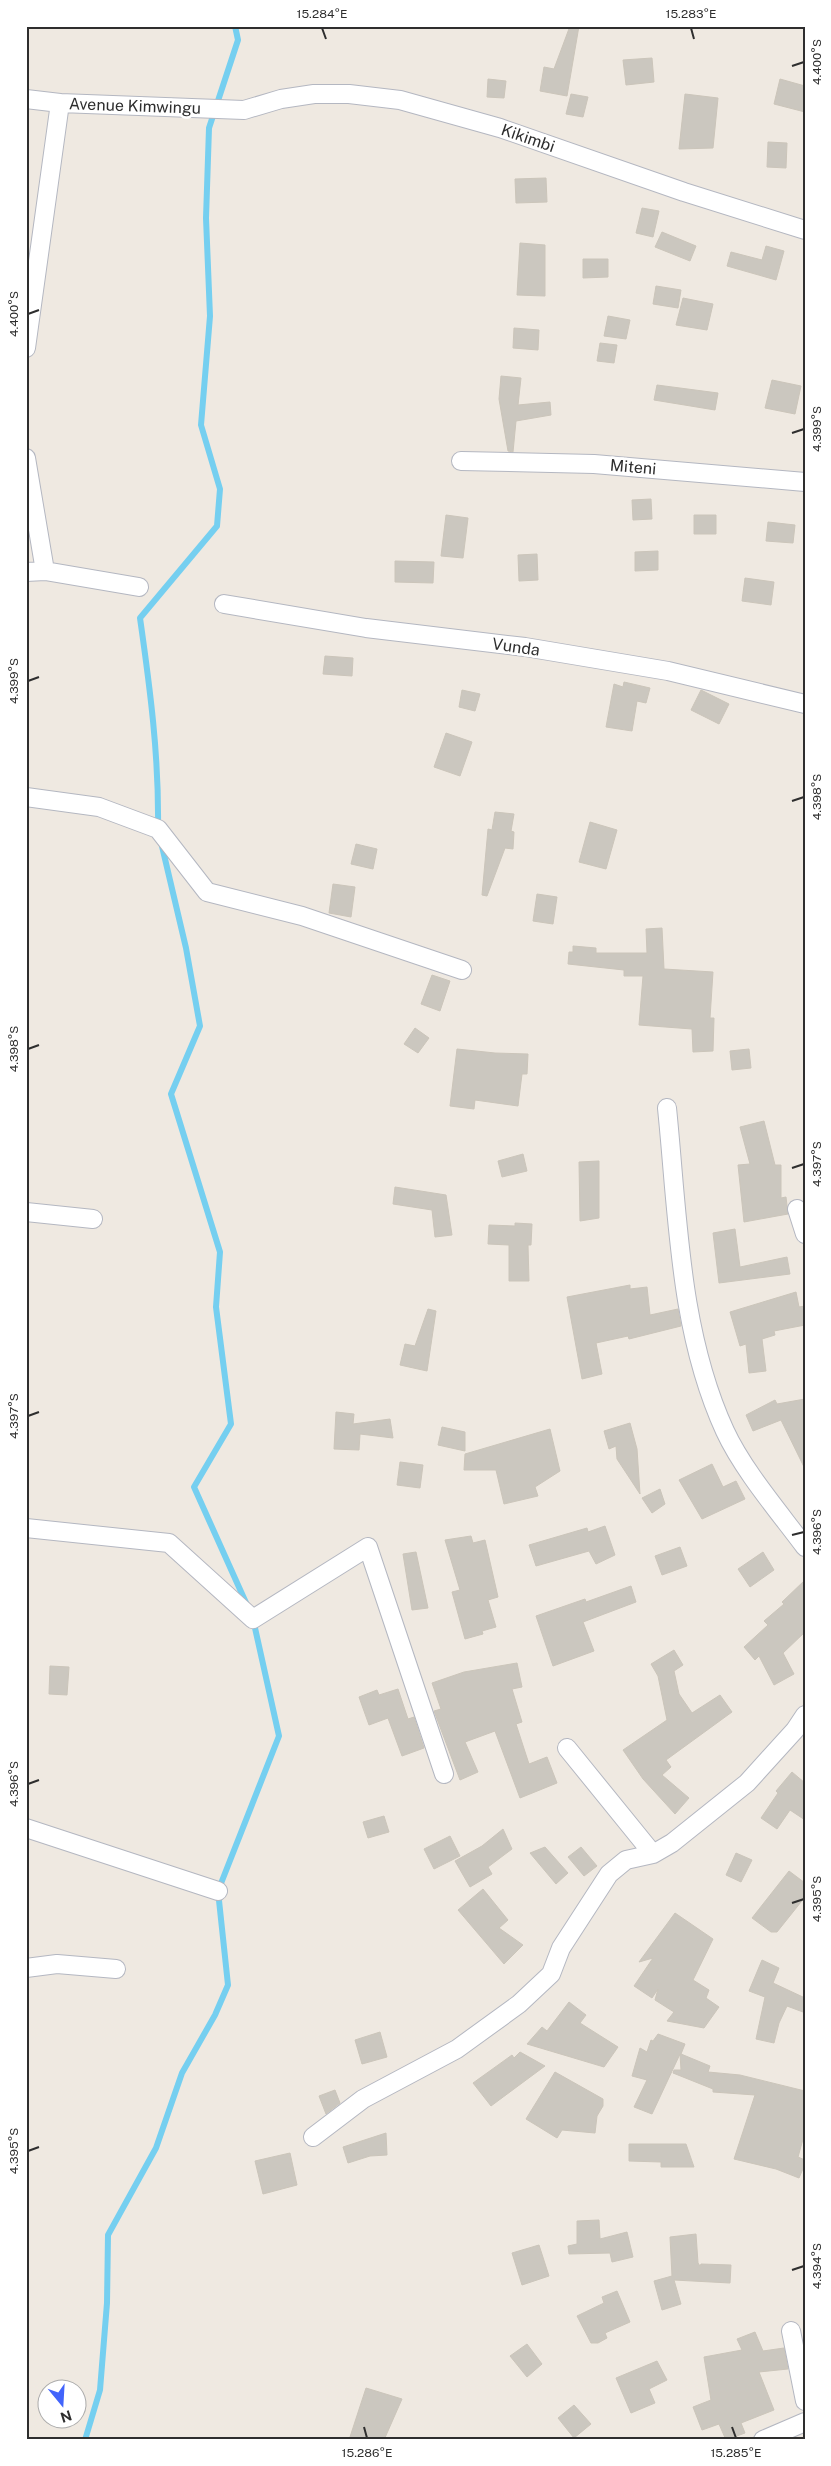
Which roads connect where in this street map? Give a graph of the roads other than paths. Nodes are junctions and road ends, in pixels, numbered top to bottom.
1 (26, 99) edge
2 (60, 103) junction
3 (244, 110) joint
4 (35, 219) edge
5 (805, 230) edge
6 (26, 348) edge
7 (26, 458) edge
8 (462, 461) dead end
9 (805, 482) edge
10 (45, 571) junction
11 (26, 572) edge
12 (140, 587) dead end
13 (224, 604) dead end
14 (805, 704) edge
15 (26, 797) edge
16 (462, 970) dead end
17 (667, 1108) dead end
18 (797, 1209) dead end
19 (26, 1212) edge
20 (93, 1219) dead end
21 (805, 1234) edge
22 (26, 1528) edge
23 (805, 1547) edge
24 (805, 1715) edge
25 (800, 1734) edge
26 (567, 1748) dead end
27 (444, 1774) dead end
28 (26, 1828) edge
29 (653, 1854) junction
30 (218, 1891) dead end
31 (26, 1968) edge
32 (116, 1969) dead end
33 (313, 2137) dead end
34 (791, 2331) dead end
35 (805, 2401) edge
36 (805, 2422) edge
37 (764, 2440) edge

1 - 2 street, Avenue Kimwingu
2 - 3 street, Avenue Kimwingu
2 - 4 street
3 - 5 street, Kikimbi
4 - 6 street
7 - 10 street
8 - 9 street, Miteni
10 - 11 street
10 - 12 street
13 - 14 street, Vunda
15 - 16 street
17 - 23 street
18 - 21 street
19 - 20 street
22 - 27 street
24 - 25 street
25 - 29 street
26 - 29 street
28 - 30 street
29 - 33 street
31 - 32 street
34 - 35 street
36 - 37 street

